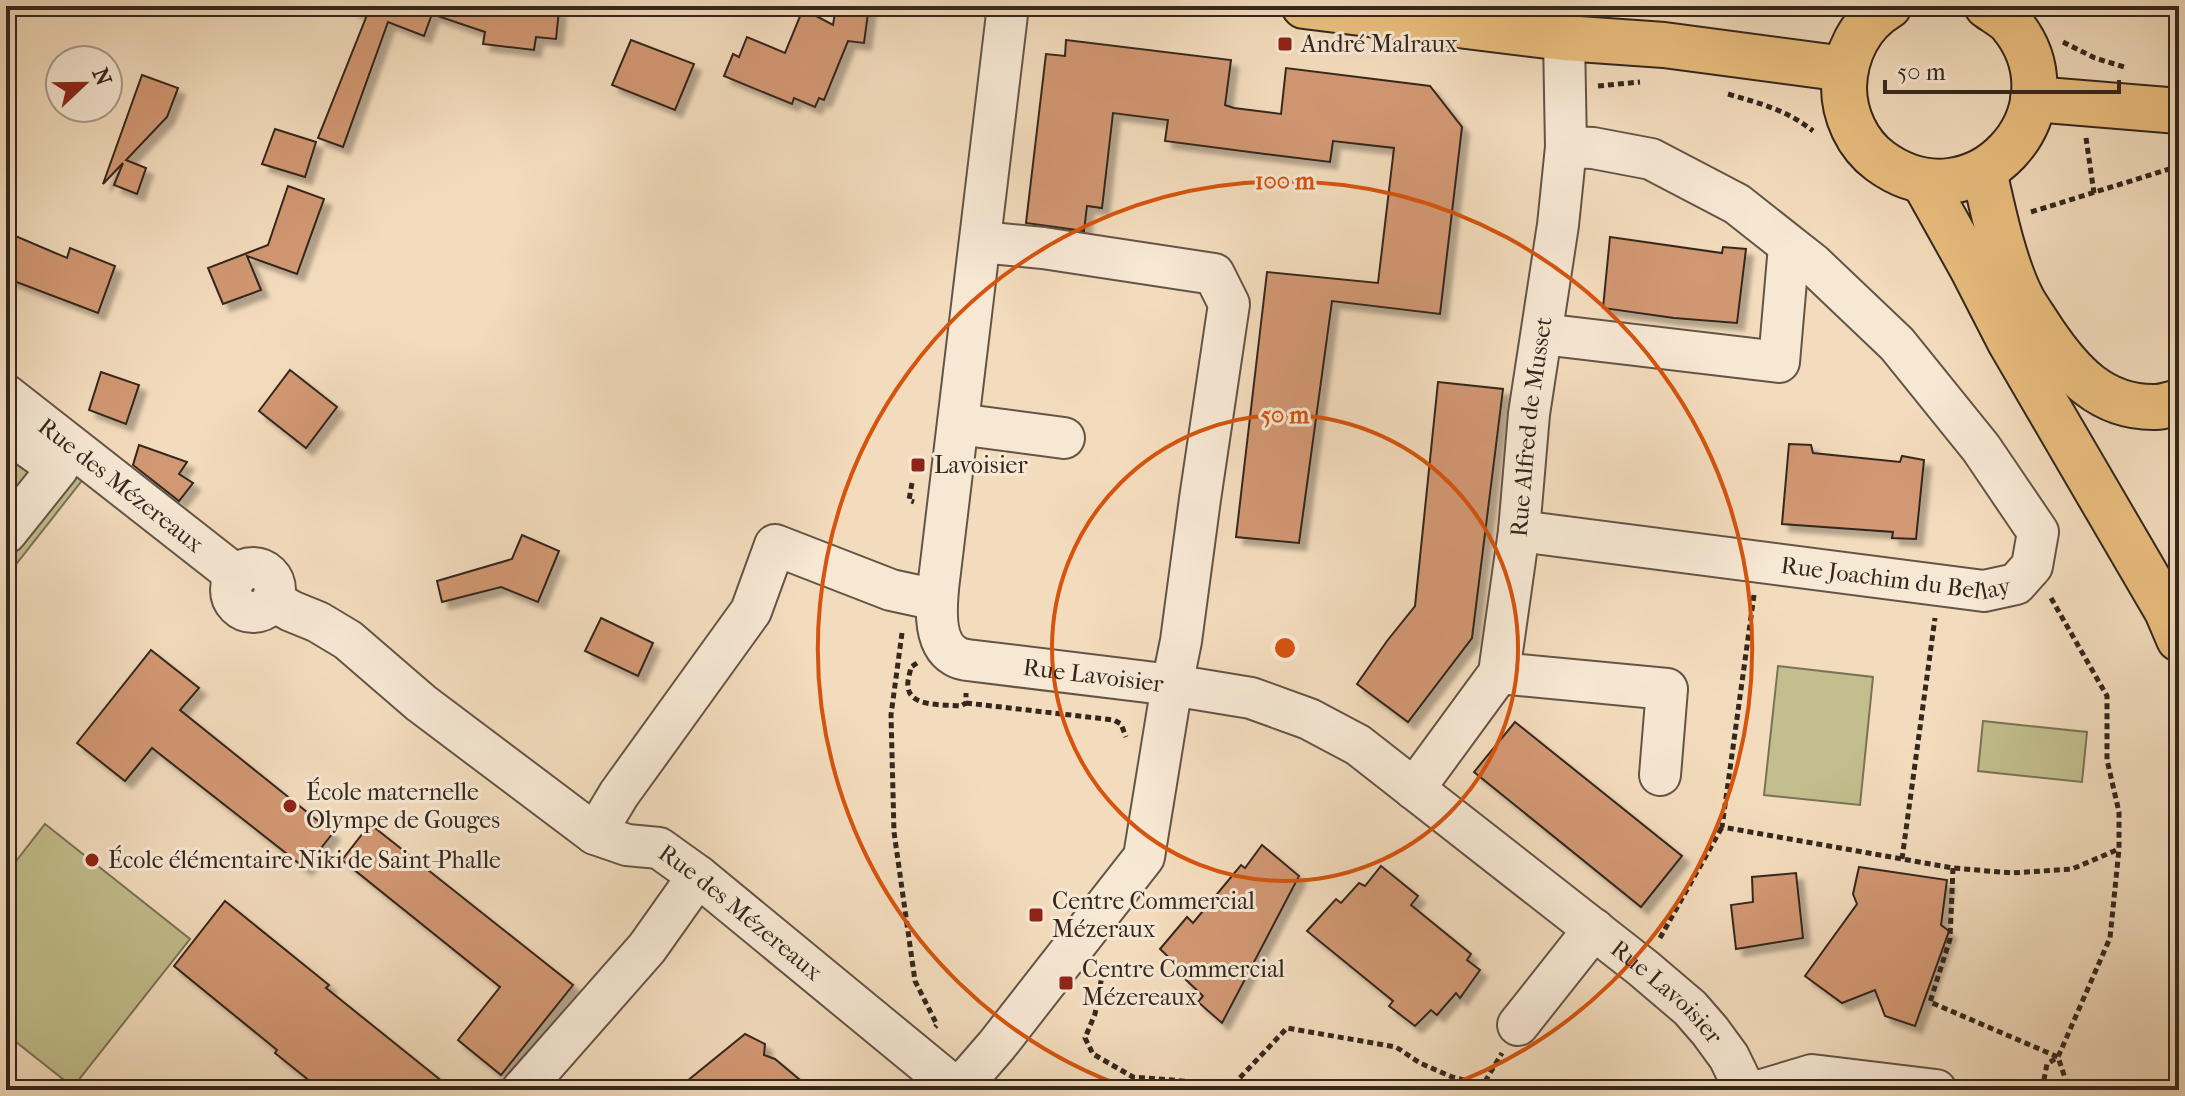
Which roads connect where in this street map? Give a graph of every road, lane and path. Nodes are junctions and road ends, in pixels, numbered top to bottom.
1 (1008, 6) edge
2 (1304, 6) edge
3 (1682, 6) edge
4 (1819, 6) edge
5 (1889, 6) edge
6 (2002, 12) edge
7 (1412, 13) edge
8 (2055, 35) dead end
9 (1570, 38) junction
10 (1845, 69) junction
11 (2135, 70) dead end
12 (1644, 81) dead end
13 (1565, 83) junction
14 (1718, 91) dead end
15 (2033, 99) junction
16 (2179, 111) edge
17 (1813, 131) dead end
18 (2085, 137) dead end
19 (1566, 147) junction
20 (2179, 166) edge
21 (1984, 171) junction
22 (1924, 182) junction
23 (2094, 193) junction
24 (2023, 215) dead end
25 (980, 242) junction
26 (1789, 246) junction
27 (1542, 334) junction
28 (6, 395) edge
29 (2179, 402) edge
30 (958, 424) junction
31 (6, 431) edge
32 (1064, 438) dead end
33 (914, 470) dead end
34 (922, 506) dead end
35 (1519, 531) junction
36 (6, 533) edge
37 (1758, 562) junction
38 (2032, 566) junction
39 (1940, 585) junction
40 (922, 597) junction
41 (2179, 639) edge
42 (897, 671) junction
43 (910, 673) dead end
44 (1499, 673) junction
45 (1172, 685) junction
46 (966, 703) dead end
47 (1127, 744) dead end
48 (1660, 775) dead end
49 (1414, 789) junction
50 (1722, 827) junction
51 (595, 834) junction
52 (2119, 849) junction
53 (1902, 859) junction
54 (1953, 868) junction
55 (698, 876) junction
56 (1594, 929) junction
57 (1078, 941) junction
58 (1643, 968) junction
59 (1518, 1025) dead end
60 (912, 1053) junction
61 (2058, 1057) junction
62 (1233, 1085) junction
63 (1483, 1085) dead end
64 (522, 1090) edge
65 (958, 1090) edge
66 (1241, 1090) edge
67 (1745, 1090) edge
68 (1762, 1090) edge
69 (1936, 1090) edge
70 (2042, 1090) edge
71 (2069, 1090) edge

1 - 25 street, Rue Lavoisier
2 - 7 main road
3 - 4 path
5 - 10 main road
6 - 15 main road
7 - 9 main road
8 - 11 path
9 - 10 main road
9 - 13 street, Rue Alfred de Musset
10 - 22 main road
12 - 13 path
13 - 19 street, Rue Alfred de Musset
14 - 17 path
15 - 16 main road
15 - 21 main road
18 - 23 path
19 - 26 street, Rue Joachim du Bellay
19 - 27 street, Rue Alfred de Musset
20 - 23 path
21 - 22 main road
21 - 29 main road
22 - 41 main road
23 - 24 path
25 - 30 street, Rue Lavoisier
25 - 45 street
26 - 27 street
26 - 38 street, Rue Joachim du Bellay
27 - 35 street, Rue Alfred de Musset
28 - 51 street, Rue des Mézereaux
30 - 32 street
30 - 40 street, Rue Lavoisier
31 - 36 street
33 - 34 path
35 - 37 street, Rue Joachim du Bellay
35 - 44 street, Rue Alfred de Musset
37 - 39 street, Rue Joachim du Bellay
37 - 50 path
38 - 39 street, Rue Joachim du Bellay
38 - 52 path
39 - 53 path
40 - 42 path
40 - 45 street, Rue Lavoisier
40 - 51 street
42 - 43 path
42 - 60 path
44 - 48 street
44 - 49 street, Rue Alfred de Musset
45 - 49 street, Rue Lavoisier
45 - 57 street
46 - 47 path
49 - 56 street, Rue Lavoisier
50 - 53 path
50 - 58 path
51 - 55 street, Rue des Mézereaux
52 - 54 path
52 - 61 path
53 - 54 path
54 - 61 path
55 - 60 street, Rue des Mézereaux
55 - 64 street
56 - 58 street, Rue Lavoisier
56 - 59 street
57 - 62 path
57 - 65 street
58 - 67 street, Rue Lavoisier
60 - 65 street, Rue des Mézereaux
61 - 70 path
61 - 71 path
62 - 63 path
62 - 66 path
68 - 69 street

